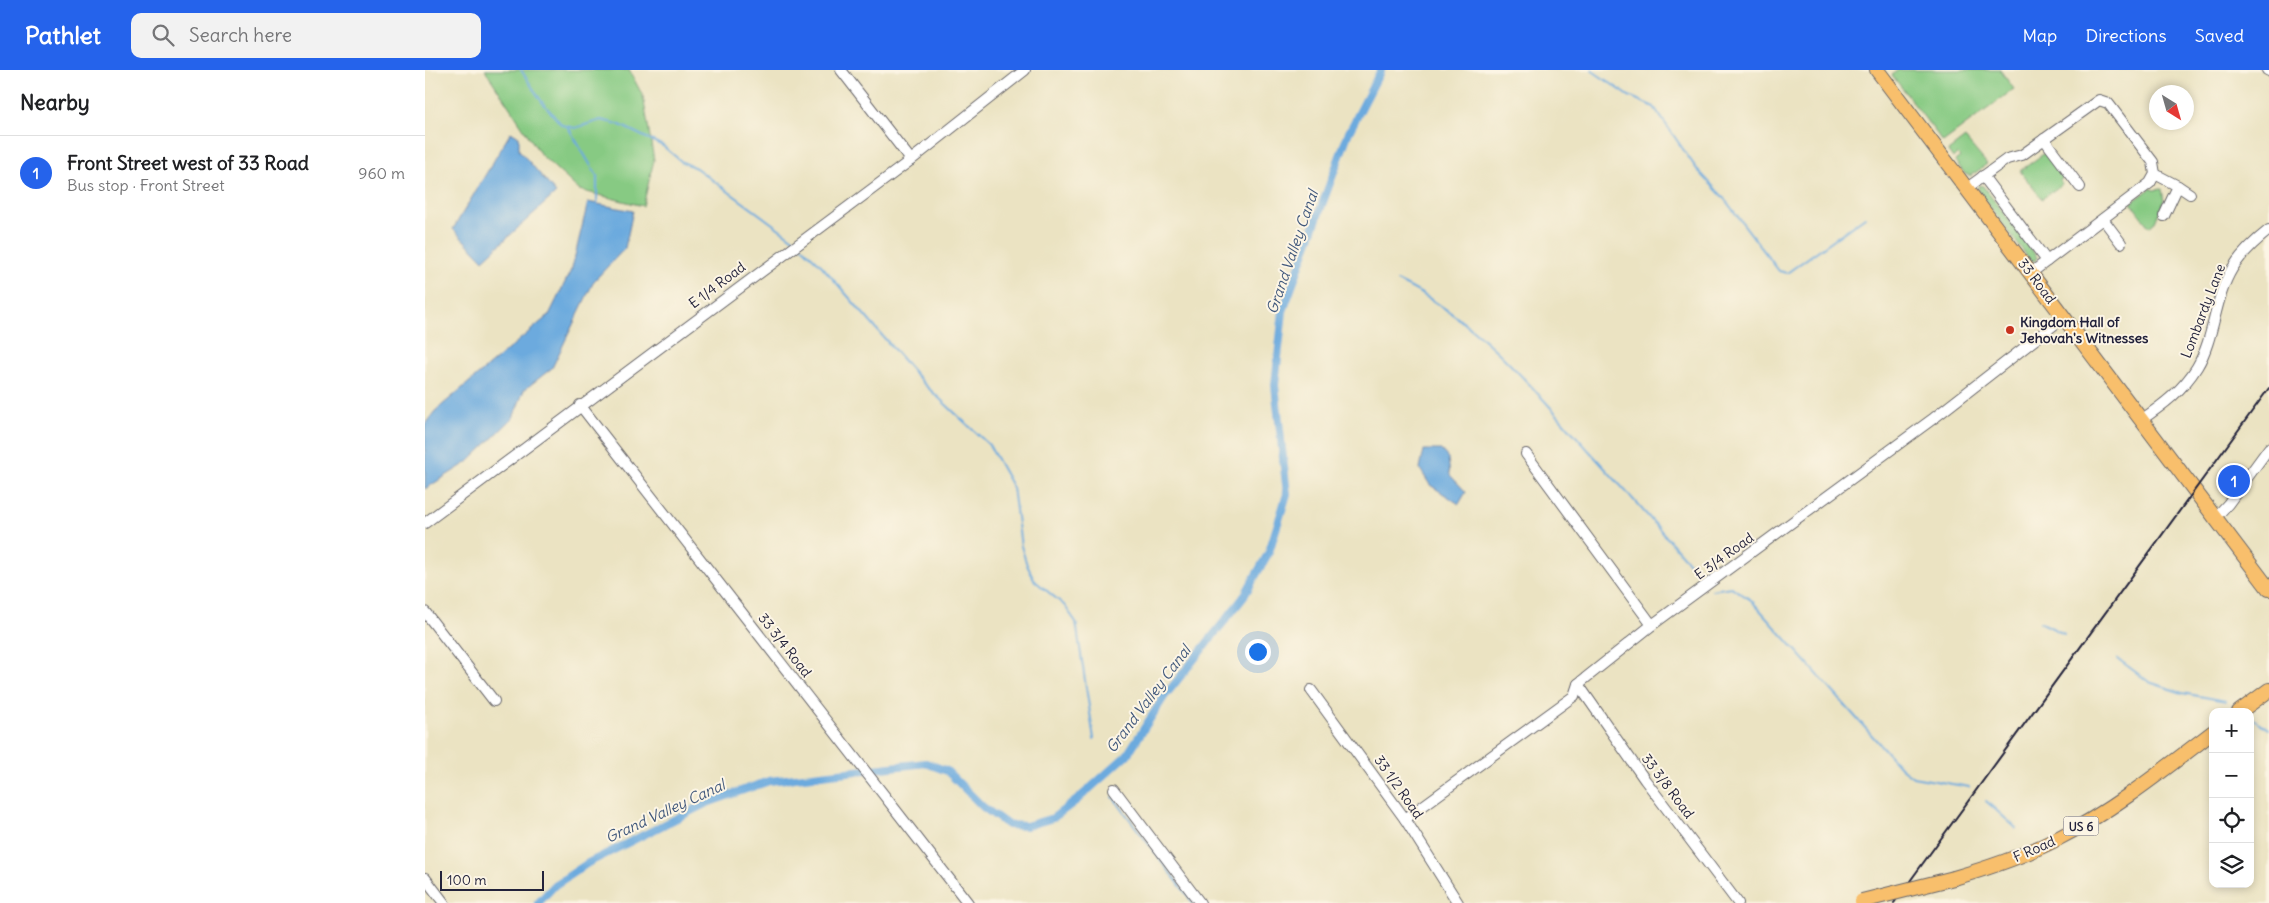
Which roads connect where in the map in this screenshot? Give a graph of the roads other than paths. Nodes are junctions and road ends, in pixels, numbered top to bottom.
1 (841, 70) edge
2 (1025, 70) edge
3 (1877, 70) edge
4 (2044, 139) junction
5 (911, 160) junction
6 (1983, 176) junction
7 (2153, 179) junction
8 (2178, 186) junction
9 (1967, 188) junction
10 (2080, 188) dead end
11 (2190, 194) dead end
12 (2164, 216) dead end
13 (2103, 219) junction
14 (2269, 230) edge
15 (2121, 243) dead end
16 (2047, 261) junction
17 (2031, 273) junction
18 (2064, 317) junction
19 (580, 405) junction
20 (2141, 420) junction
21 (2269, 448) edge
22 (1526, 454) dead end
23 (2215, 518) junction
24 (425, 523) edge
25 (2269, 589) edge
26 (425, 612) edge
27 (1652, 625) junction
28 (1578, 684) junction
29 (1311, 690) dead end
30 (2269, 690) edge
31 (494, 701) dead end
32 (2244, 708) edge
33 (2209, 735) edge
34 (1114, 789) dead end
35 (1405, 819) junction
36 (425, 878) edge
37 (1860, 902) edge
38 (444, 903) edge
39 (968, 903) edge
40 (1200, 903) edge
41 (1458, 903) edge
42 (1739, 903) edge

1 - 5 street
2 - 5 street, E 1/4 Road
3 - 9 main road, 33 Road
4 - 6 street
4 - 7 street
4 - 10 street
5 - 19 street, E 1/4 Road
6 - 9 street
6 - 16 street
7 - 8 street
7 - 13 street
8 - 11 street
8 - 12 street
9 - 17 main road, 33 Road
13 - 15 street
13 - 16 street
14 - 20 street, Lombardy Lane
16 - 17 street
17 - 18 main road, 33 Road
18 - 20 main road, 33 Road
18 - 27 street, E 3/4 Road
19 - 24 street, E 1/4 Road
19 - 39 street, 33 3/4 Road
20 - 23 main road, 33 Road
21 - 23 street
22 - 27 street
23 - 25 main road, 33 Road
26 - 31 street
27 - 28 street, E 3/4 Road
28 - 35 street, E 3/4 Road
28 - 42 street, 33 3/8 Road
29 - 35 street, 33 1/2 Road
30 - 32 main road
33 - 37 main road, F Road / US 6, bridge
34 - 40 street
35 - 41 street, 33 1/2 Road
36 - 38 street

